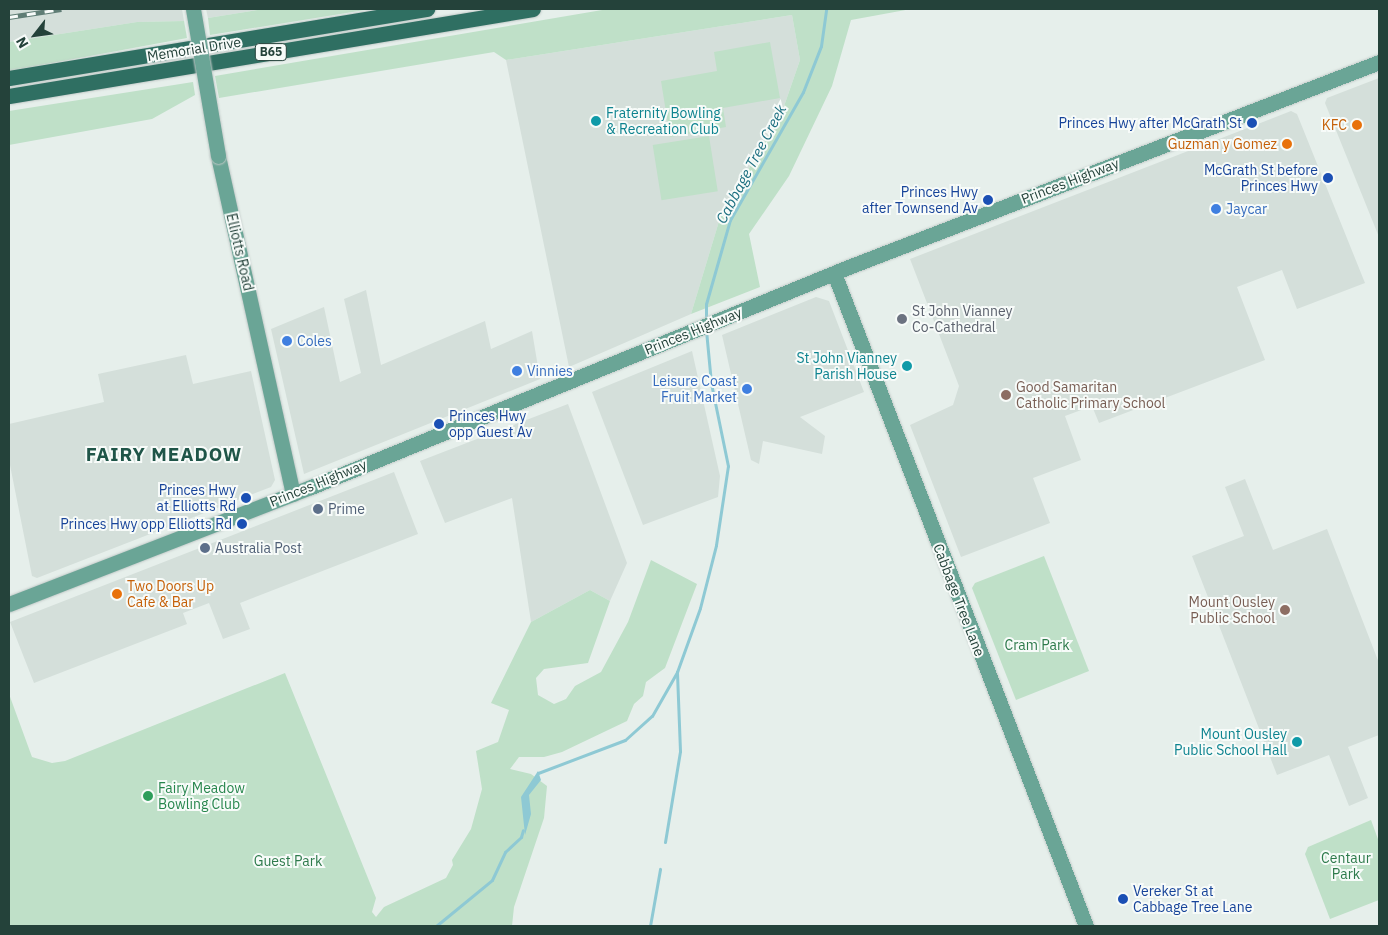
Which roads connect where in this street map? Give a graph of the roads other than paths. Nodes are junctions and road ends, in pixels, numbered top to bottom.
1 (193, 9) edge
2 (427, 9) edge
3 (533, 9) edge
4 (1379, 62) edge
5 (9, 78) edge
6 (9, 96) edge
7 (834, 273) junction
8 (293, 494) junction
9 (9, 604) edge
10 (1086, 926) edge

1 - 8 main road, Elliotts Road, bridge
2 - 5 highway, Memorial Drive / B65
3 - 6 highway, Memorial Drive / B65
4 - 7 main road, Princes Highway
7 - 8 main road, Princes Highway
7 - 10 main road, Cabbage Tree Lane
8 - 9 main road, Princes Highway

